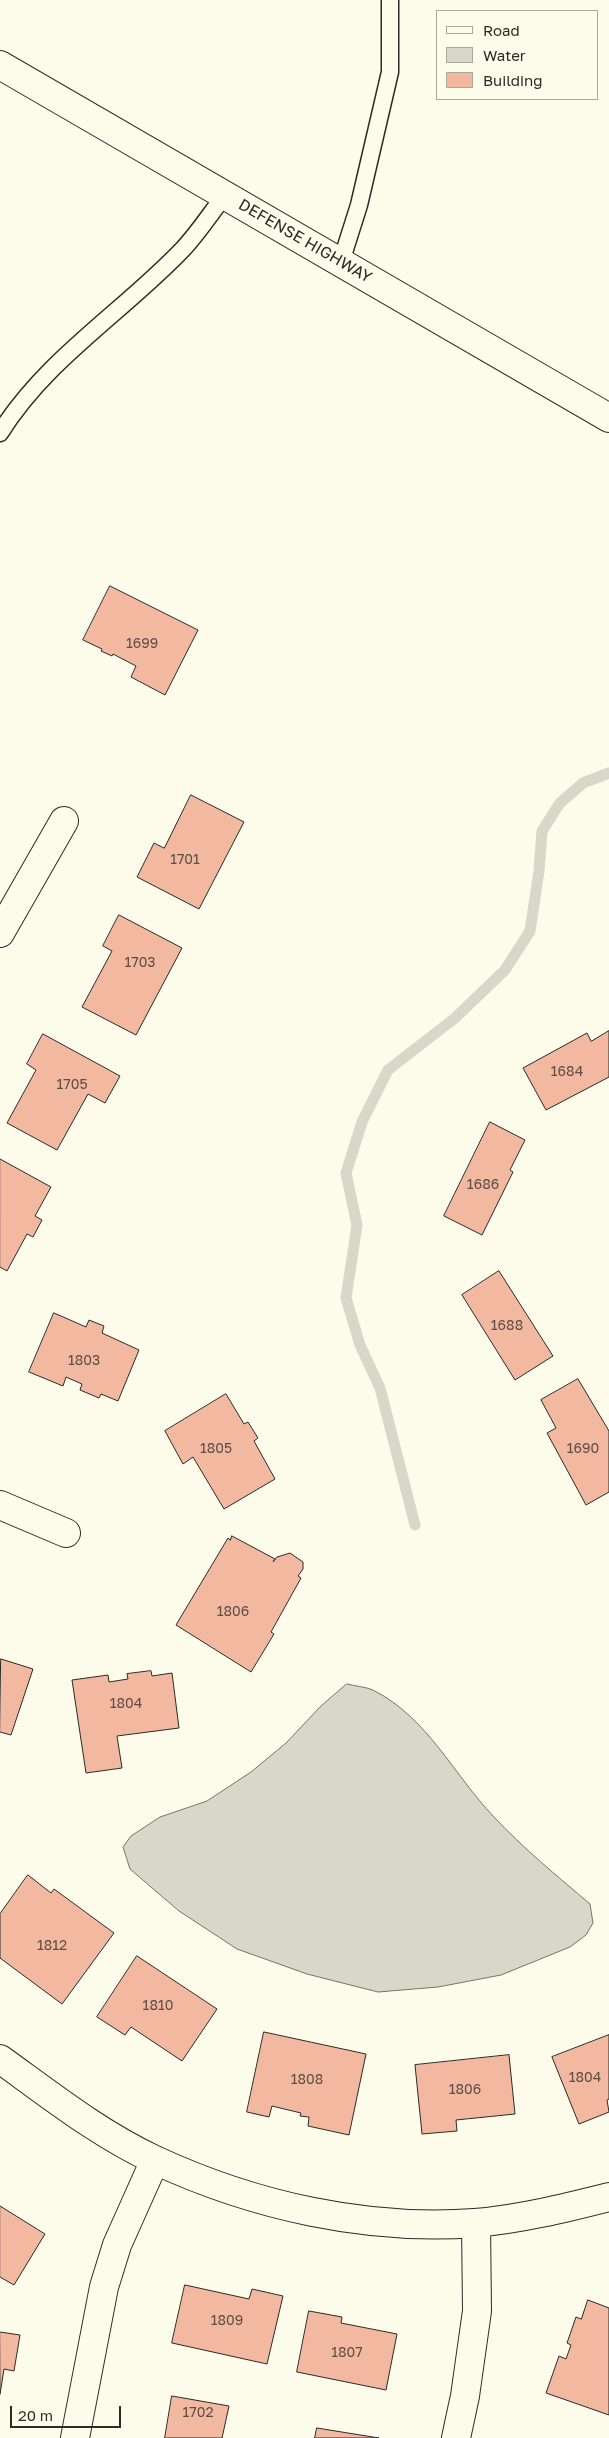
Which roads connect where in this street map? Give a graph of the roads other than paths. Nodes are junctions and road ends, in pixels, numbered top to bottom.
1 (390, 0) edge
2 (1, 67) edge
3 (225, 195) junction
4 (341, 262) junction
5 (609, 418) edge
6 (0, 433) edge
7 (64, 820) dead end
8 (0, 934) edge
9 (0, 1505) edge
10 (66, 1533) dead end
11 (0, 2059) edge
12 (155, 2160) junction
13 (609, 2197) edge
14 (476, 2223) junction
15 (75, 2438) edge
16 (456, 2438) edge

1 - 4 lane
2 - 3 street, DEFENSE HIGHWAY
3 - 4 street, DEFENSE HIGHWAY
3 - 6 lane
4 - 5 street, DEFENSE HIGHWAY
7 - 8 street
9 - 10 street
11 - 12 street
12 - 14 street
12 - 15 street
13 - 14 street
14 - 16 street

